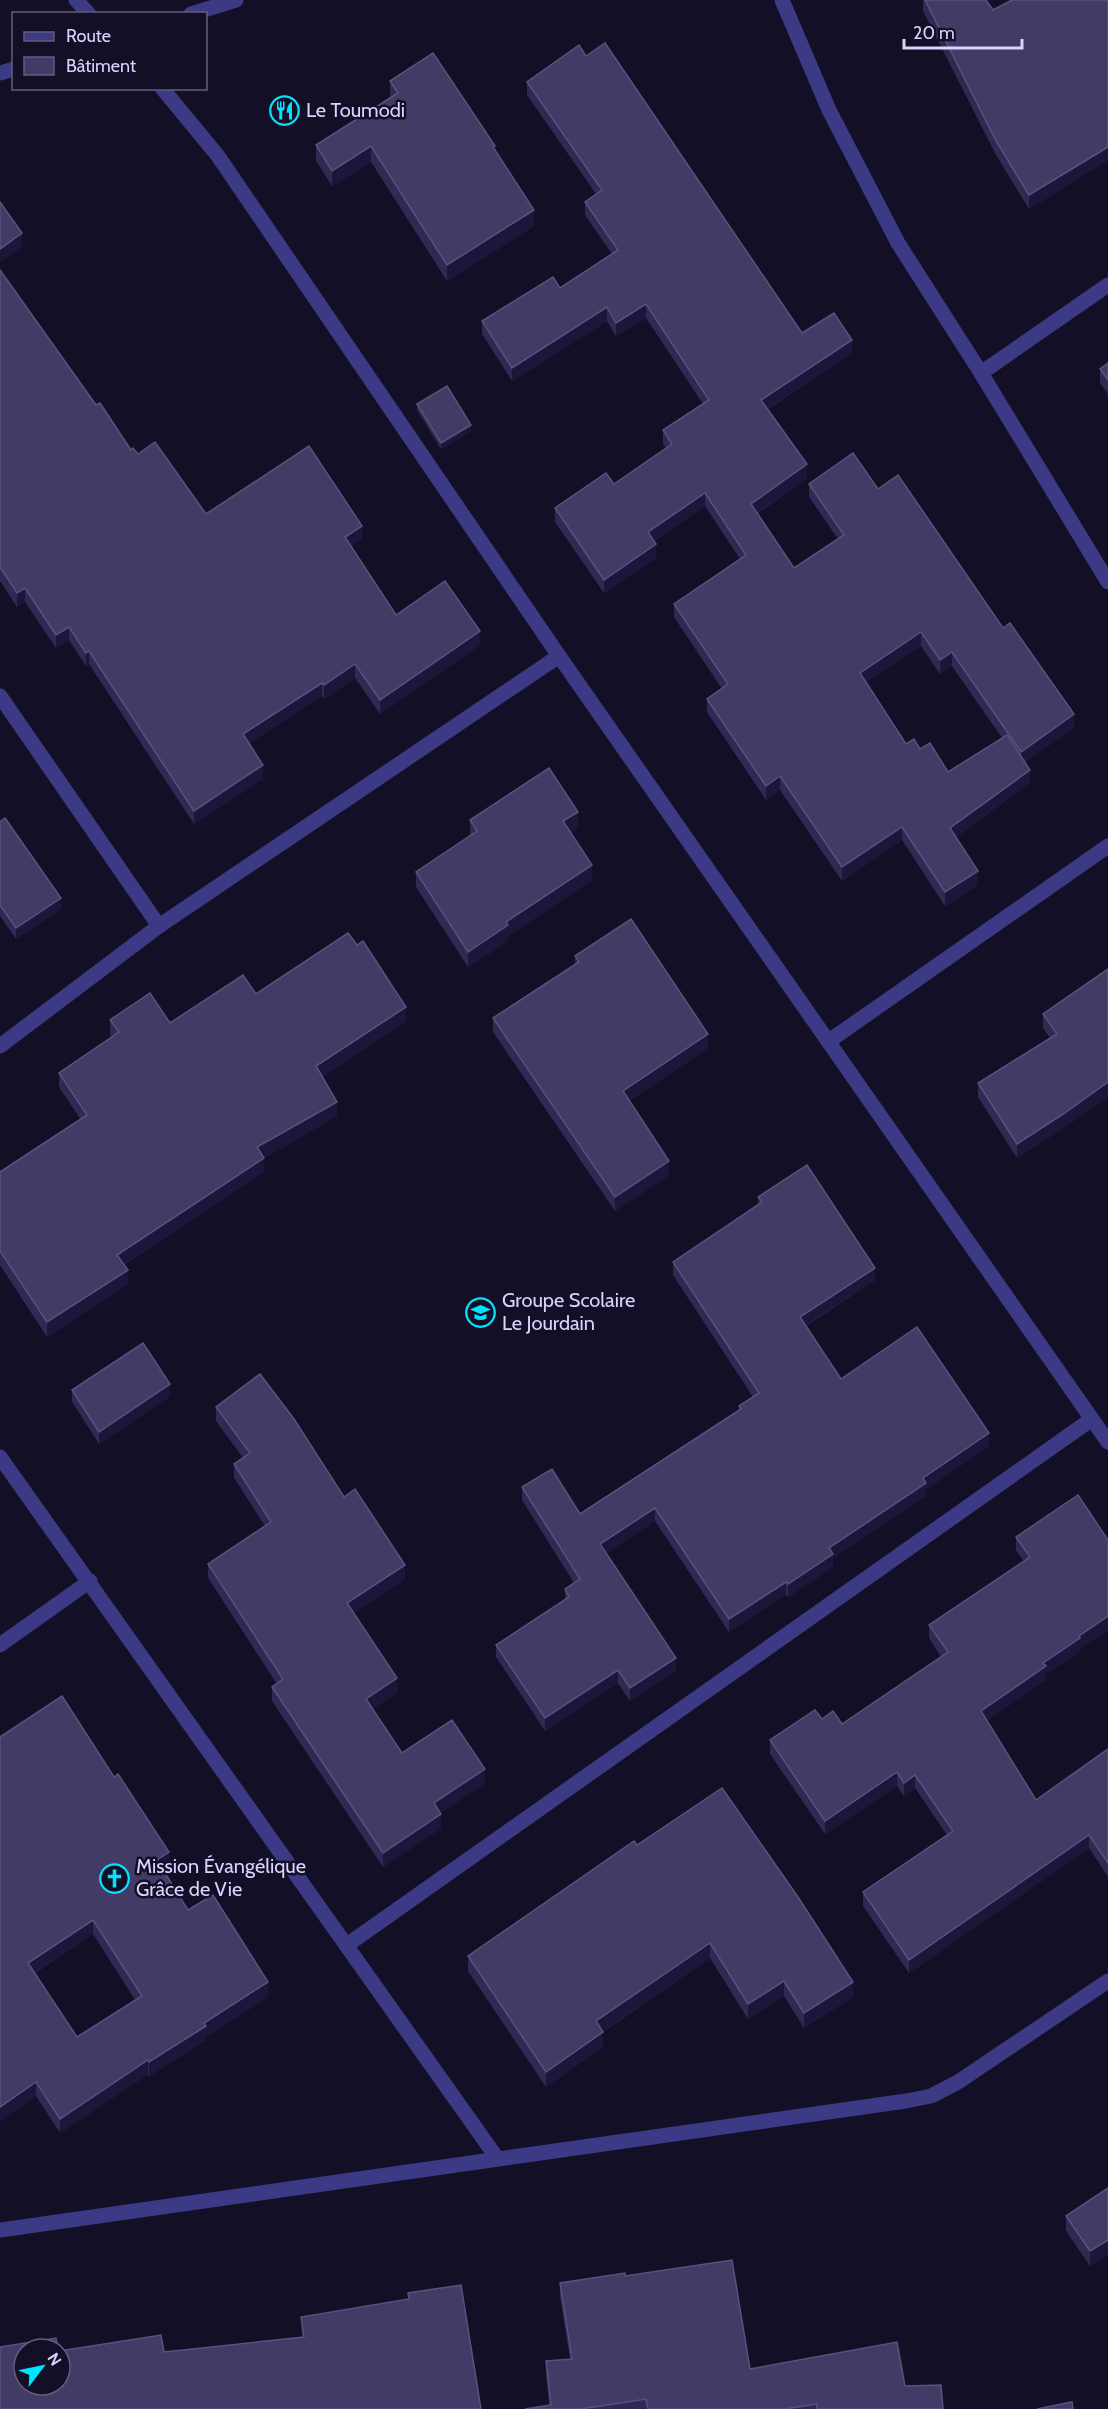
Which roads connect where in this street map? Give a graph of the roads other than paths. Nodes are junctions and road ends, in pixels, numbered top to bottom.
1 (76, 0) edge
2 (236, 0) edge
3 (782, 0) edge
4 (87, 12) edge
5 (197, 12) edge
6 (164, 90) edge
7 (1108, 285) edge
8 (981, 373) junction
9 (1108, 582) edge
10 (559, 656) junction
11 (0, 696) edge
12 (1108, 846) edge
13 (159, 926) junction
14 (829, 1041) junction
15 (0, 1046) edge
16 (1092, 1419) junction
17 (1108, 1442) edge
18 (0, 1456) edge
19 (90, 1581) junction
20 (0, 1645) edge
21 (347, 1945) junction
22 (1108, 1981) edge
23 (497, 2158) junction
24 (0, 2230) edge

1 - 4 street
2 - 5 street
3 - 8 street
6 - 10 street
7 - 8 street
8 - 9 street
10 - 13 street
10 - 14 street
11 - 13 street
12 - 14 street
13 - 15 street
14 - 16 street
16 - 17 street
16 - 21 street
18 - 19 street
19 - 20 street
19 - 21 street
21 - 23 street
22 - 23 street
23 - 24 street

